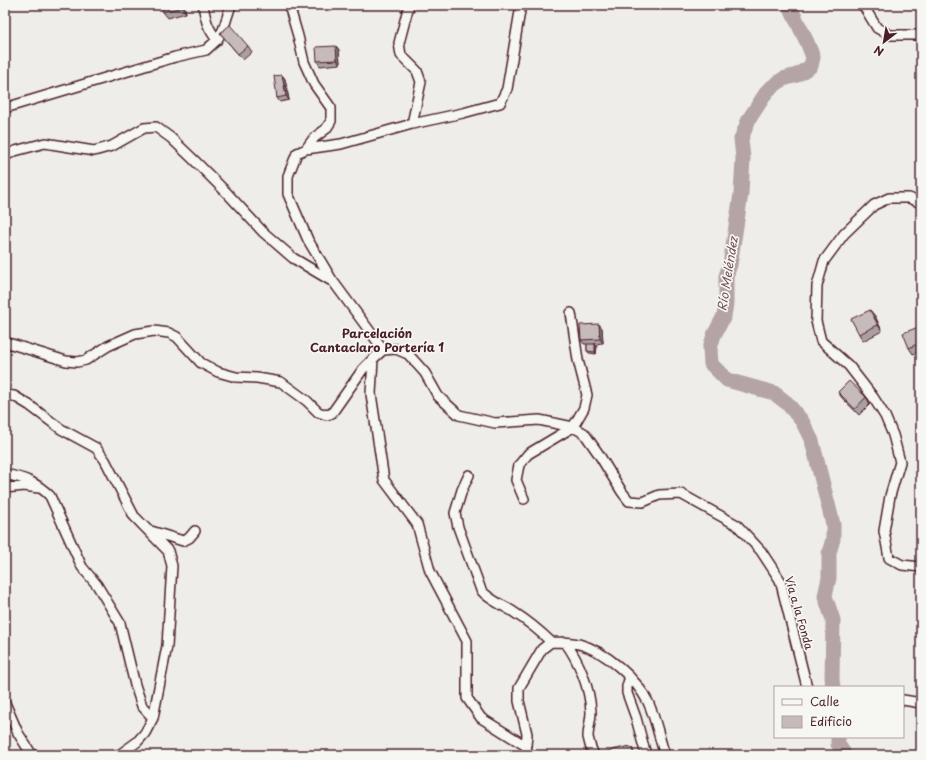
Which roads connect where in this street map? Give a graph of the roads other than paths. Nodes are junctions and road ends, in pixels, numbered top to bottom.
1 (203, 5) edge
2 (231, 5) edge
3 (289, 5) edge
4 (409, 5) edge
5 (522, 5) edge
6 (863, 5) edge
7 (921, 35) edge
8 (217, 40) junction
9 (5, 108) edge
10 (412, 124) junction
11 (306, 149) junction
12 (5, 156) edge
13 (921, 203) edge
14 (332, 280) junction
15 (571, 313) dead end
16 (5, 342) edge
17 (383, 350) junction
18 (373, 359) junction
19 (5, 395) edge
20 (573, 427) junction
21 (5, 474) edge
22 (469, 475) dead end
23 (5, 488) edge
24 (42, 488) junction
25 (524, 499) dead end
26 (149, 530) junction
27 (195, 531) dead end
28 (921, 567) edge
29 (551, 642) junction
30 (565, 642) junction
31 (630, 677) junction
32 (807, 686) edge
33 (904, 700) edge
34 (5, 702) edge
35 (920, 702) edge
36 (153, 718) junction
37 (527, 750) edge
38 (628, 752) dead end
39 (32, 755) edge
40 (120, 755) edge
41 (594, 755) edge
42 (614, 755) edge
43 (646, 755) edge
44 (664, 755) edge

1 - 8 street
2 - 8 street
3 - 11 street
4 - 10 street
5 - 10 street
6 - 7 street
8 - 9 street
10 - 11 street
11 - 14 street
12 - 14 street
13 - 28 street
14 - 17 street
15 - 20 street
16 - 18 street
17 - 18 street
17 - 20 street, Vía a la Fonda
18 - 37 street
19 - 26 street
20 - 25 street
20 - 32 street, Vía a la Fonda
21 - 24 street
22 - 29 street
23 - 24 street
24 - 36 street
26 - 27 street
26 - 36 street
29 - 30 street
29 - 37 street
30 - 31 street
30 - 41 street
31 - 43 street
31 - 44 street
33 - 35 street
34 - 39 street
36 - 40 street
38 - 42 street

